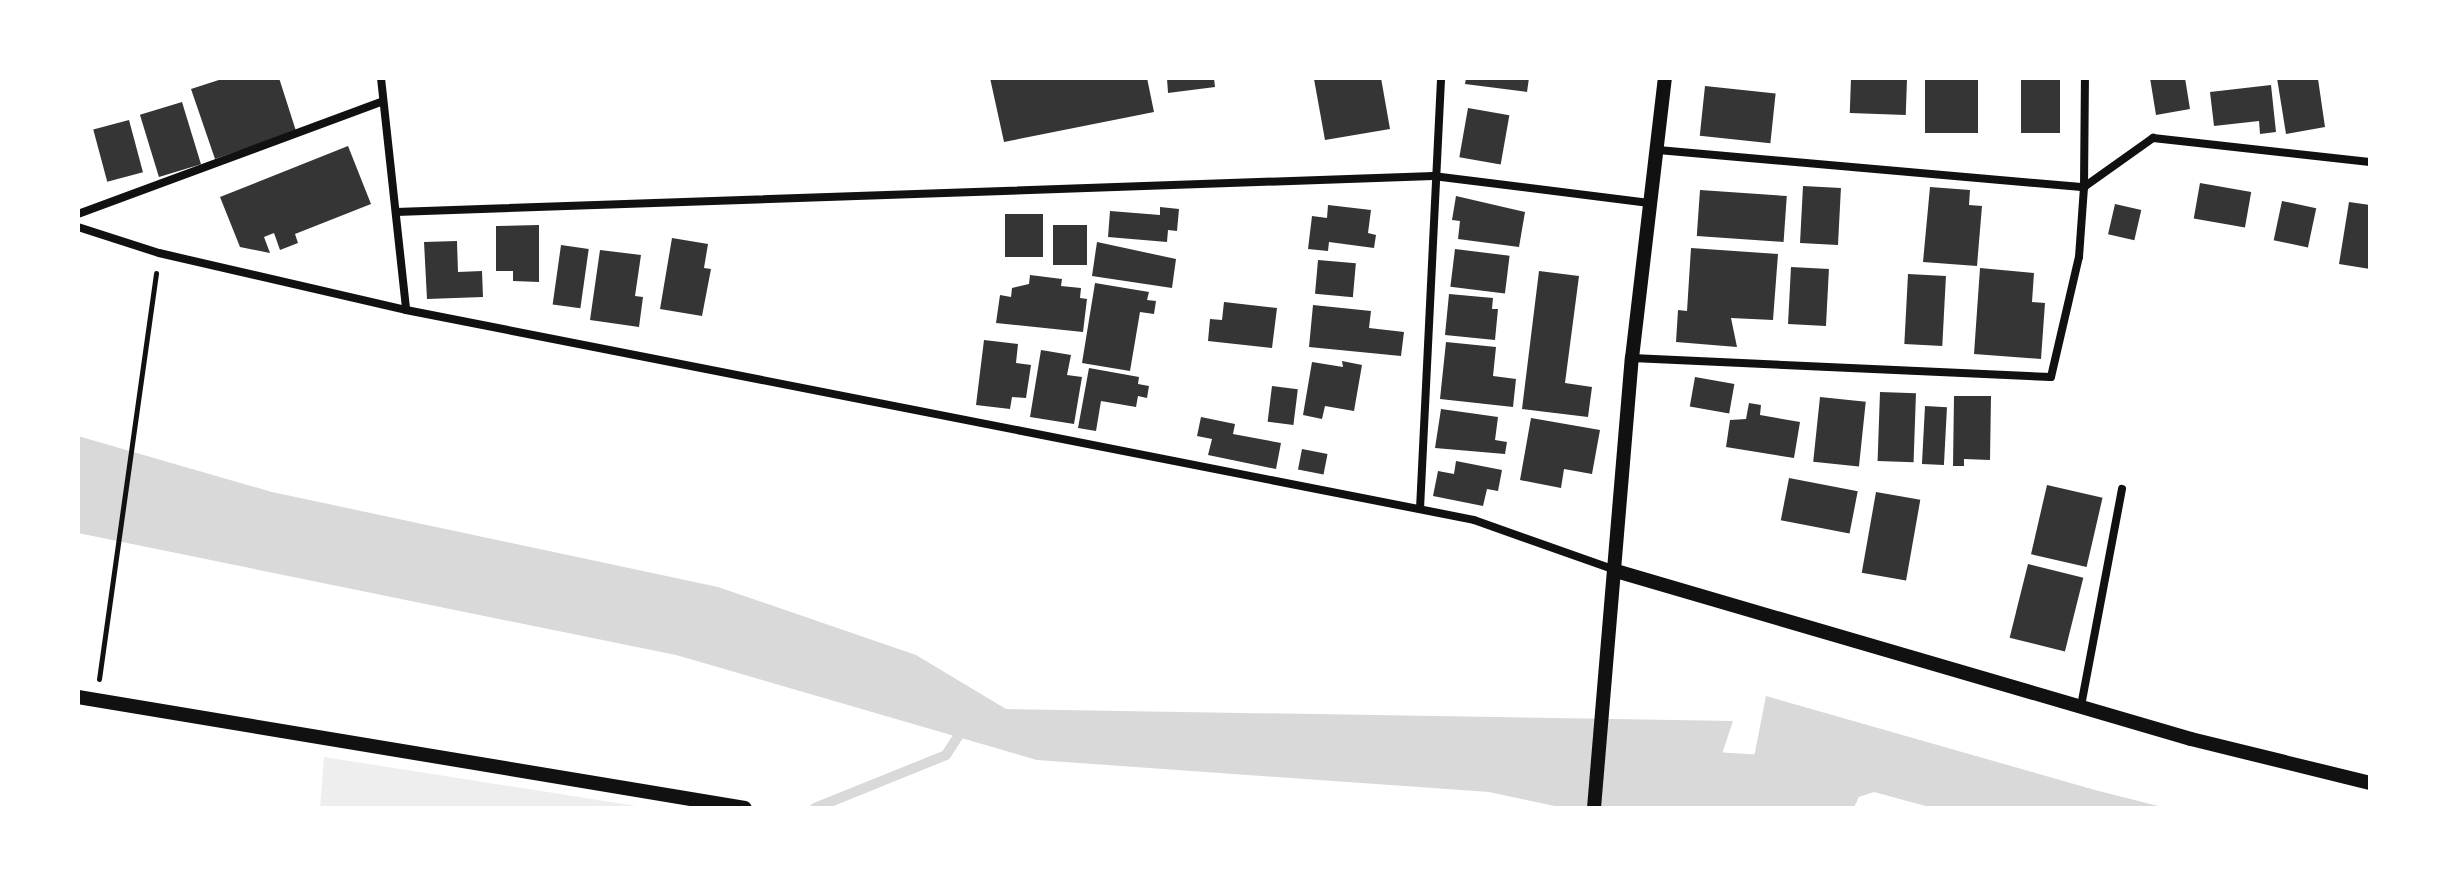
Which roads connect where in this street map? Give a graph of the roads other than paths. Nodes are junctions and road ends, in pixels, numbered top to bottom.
1 (381, 78) edge
2 (1441, 78) edge
3 (1665, 78) edge
4 (2085, 78) edge
5 (383, 101) junction
6 (1658, 150) junction
7 (2370, 162) edge
8 (1433, 176) junction
9 (2084, 187) junction
10 (1649, 203) junction
11 (396, 212) junction
12 (78, 214) edge
13 (78, 227) edge
14 (406, 310) junction
15 (1632, 358) junction
16 (2122, 489) dead end
17 (1420, 509) junction
18 (1616, 571) junction
19 (78, 697) edge
20 (2081, 706) junction
21 (2370, 783) edge
22 (745, 808) edge
23 (1594, 808) edge

1 - 5 street
2 - 8 street
3 - 6 street
4 - 9 street
5 - 11 street
5 - 12 street
6 - 9 street
6 - 10 street
7 - 9 street
8 - 10 street
8 - 11 street
8 - 17 street
9 - 15 street
10 - 15 street
11 - 14 street
13 - 14 street
14 - 17 street
15 - 18 street
16 - 20 street
17 - 18 street
18 - 20 street
18 - 23 street
19 - 22 street
20 - 21 street

